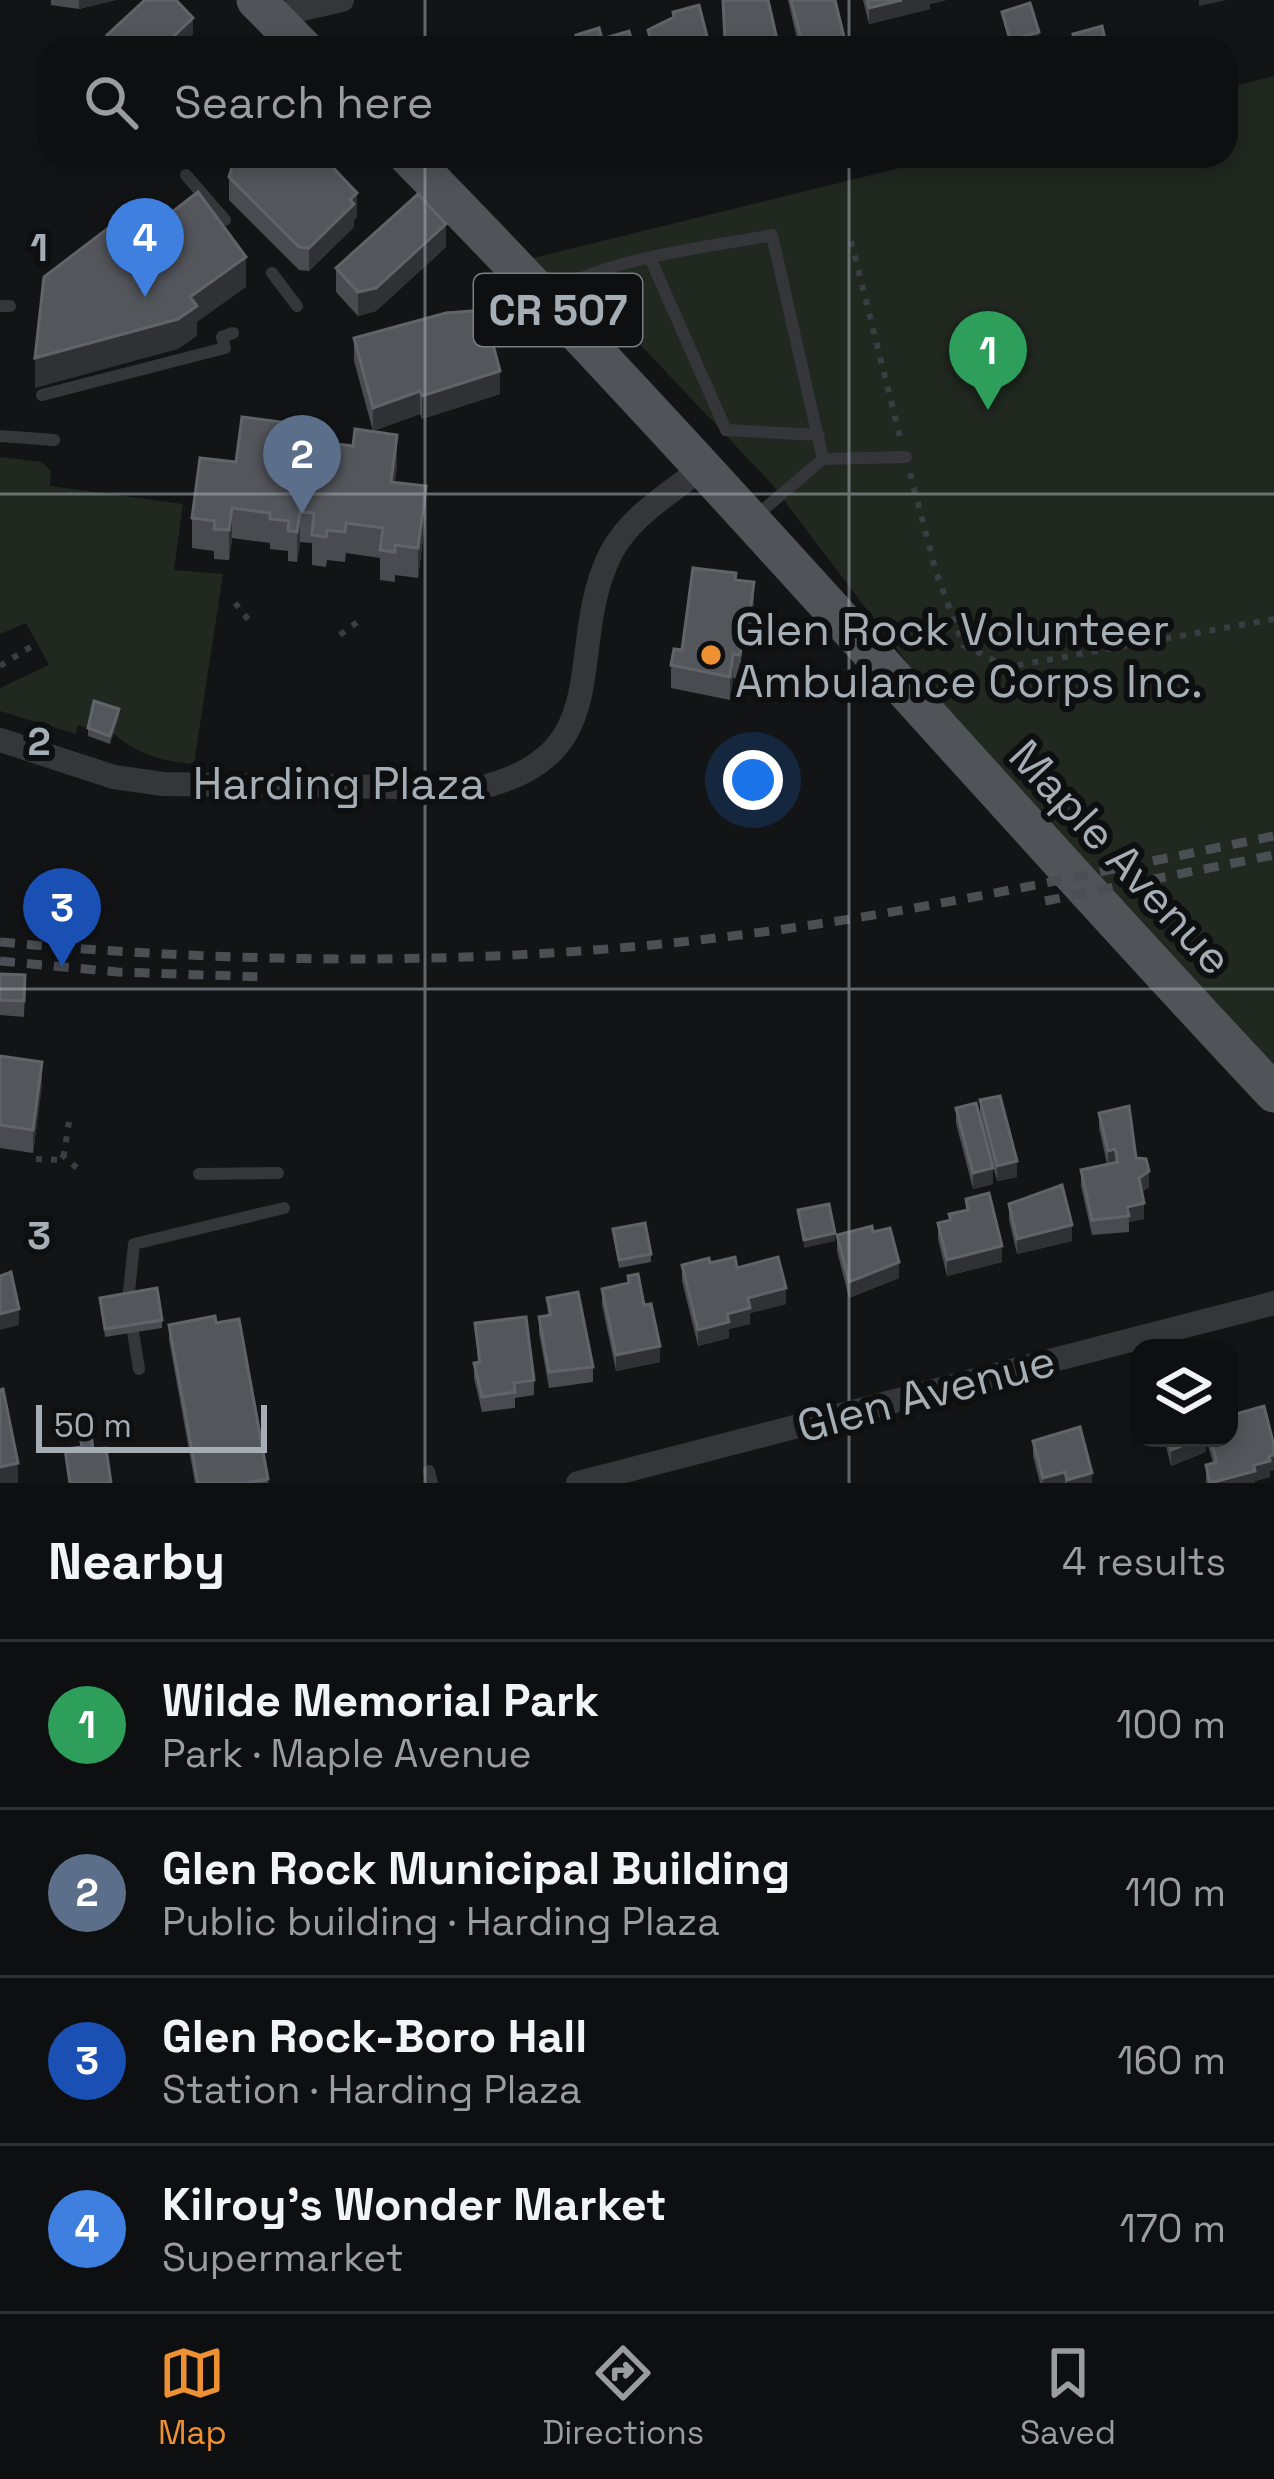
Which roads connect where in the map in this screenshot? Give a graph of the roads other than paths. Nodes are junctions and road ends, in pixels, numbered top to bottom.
1 (342, 0) edge
2 (264, 8) edge
3 (291, 36) edge
4 (420, 168) edge
5 (185, 175) dead end
6 (225, 220) edge
7 (650, 258) junction
8 (272, 273) dead end
9 (544, 296) junction
10 (297, 305) dead end
11 (233, 333) dead end
12 (43, 395) dead end
13 (819, 434) junction
14 (0, 436) edge
15 (54, 440) dead end
16 (905, 457) road end
17 (823, 458) junction
18 (704, 466) junction
19 (752, 519) junction
20 (0, 740) edge
21 (1274, 1094) edge
22 (278, 1173) dead end
23 (199, 1174) dead end
24 (284, 1208) dead end
25 (128, 1301) edge
26 (1274, 1303) edge
27 (133, 1333) edge
28 (139, 1370) dead end
29 (578, 1483) edge

1 - 2 street
2 - 3 main road
4 - 9 main road, Maple Avenue / CR 507
5 - 6 lane
7 - 9 lane
7 - 13 lane
7 - 13 lane
8 - 10 lane
9 - 18 main road, Maple Avenue / CR 507
11 - 12 lane
13 - 17 lane
14 - 15 lane
16 - 17 lane
17 - 19 lane
18 - 19 main road, Maple Avenue / CR 507
18 - 20 street, Harding Plaza
19 - 21 main road, Maple Avenue / CR 507
22 - 23 lane
24 - 25 lane
26 - 29 street, Glen Avenue
27 - 28 lane

